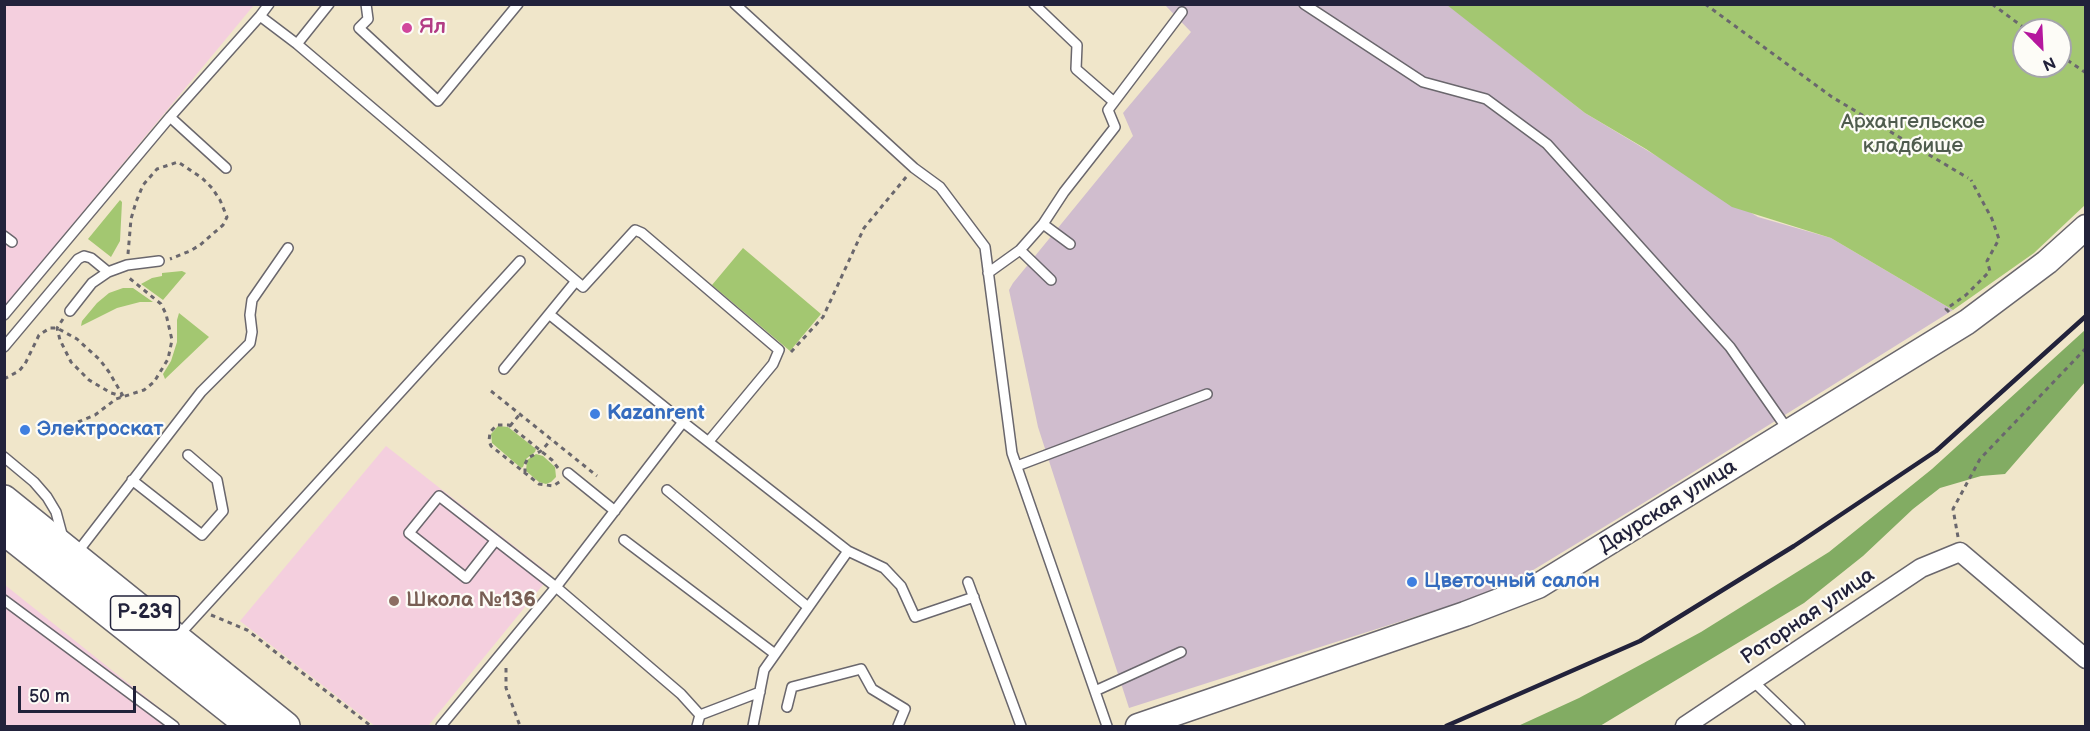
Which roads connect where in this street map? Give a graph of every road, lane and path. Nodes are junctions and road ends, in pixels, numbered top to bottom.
1 (268, 4) edge
2 (329, 4) edge
3 (366, 4) edge
4 (518, 4) edge
5 (735, 4) edge
6 (1034, 4) edge
7 (1304, 4) edge
8 (1705, 4) edge
9 (1992, 4) edge
10 (1182, 12) dead end
11 (260, 16) junction
12 (2012, 19) edge
13 (297, 44) junction
14 (2072, 63) edge
15 (2085, 73) edge
16 (1113, 102) junction
17 (170, 117) junction
18 (914, 168) junction
19 (212, 172) dead end
20 (1043, 224) junction
21 (2085, 227) edge
22 (1070, 244) dead end
23 (288, 248) dead end
24 (1020, 250) junction
25 (159, 261) joint
26 (520, 261) dead end
27 (127, 265) junction
28 (112, 270) junction
29 (988, 273) junction
30 (1051, 280) dead end
31 (576, 281) junction
32 (70, 311) dead end
33 (549, 314) junction
34 (4, 315) edge
35 (1961, 325) junction
36 (57, 328) junction
37 (4, 347) edge
38 (2085, 348) edge
39 (791, 353) dead end
40 (504, 369) dead end
41 (4, 380) edge
42 (491, 391) dead end
43 (1207, 394) dead end
44 (123, 396) junction
45 (520, 414) junction
46 (78, 422) dead end
47 (683, 422) junction
48 (510, 426) junction
49 (1789, 432) junction
50 (551, 439) junction
51 (709, 441) junction
52 (541, 451) junction
53 (188, 455) dead end
54 (4, 458) edge
55 (578, 461) junction
56 (1017, 466) junction
57 (525, 473) junction
58 (568, 473) joint
59 (597, 476) dead end
60 (132, 480) junction
61 (667, 490) dead end
62 (4, 499) edge
63 (615, 511) junction
64 (4, 531) edge
65 (624, 540) dead end
66 (495, 541) junction
67 (848, 551) junction
68 (70, 552) junction
69 (1960, 552) junction
70 (968, 582) dead end
71 (556, 587) junction
72 (974, 597) junction
73 (4, 600) edge
74 (808, 606) junction
75 (201, 610) junction
76 (177, 638) junction
77 (506, 648) junction
78 (1181, 652) dead end
79 (775, 654) junction
80 (2085, 659) edge
81 (1754, 682) junction
82 (1095, 691) junction
83 (760, 692) junction
84 (787, 707) dead end
85 (700, 715) junction
86 (174, 726) edge
87 (250, 726) edge
88 (286, 726) edge
89 (371, 726) edge
90 (441, 726) edge
91 (520, 726) edge
92 (697, 726) edge
93 (753, 726) edge
94 (898, 726) edge
95 (1021, 726) edge
96 (1107, 726) edge
97 (1138, 726) edge
98 (1685, 726) edge
99 (1800, 726) edge

1 - 11 lane
2 - 13 lane
3 - 4 lane
5 - 18 lane
6 - 16 lane
7 - 49 lane
8 - 35 path
9 - 12 path
10 - 16 lane
11 - 13 lane
11 - 17 lane
13 - 31 lane
14 - 15 path
16 - 20 lane
17 - 19 lane
17 - 34 lane
18 - 29 lane
18 - 39 path
20 - 22 lane
20 - 24 lane
21 - 35 street, Даурская улица
23 - 60 lane
24 - 29 lane
24 - 30 lane
25 - 27 lane
25 - 27 path
26 - 75 lane
27 - 28 lane
28 - 32 lane
28 - 37 lane
28 - 44 path
29 - 56 lane
31 - 33 lane
31 - 51 lane
33 - 40 lane
33 - 47 lane
35 - 49 street, Даурская улица
36 - 41 path
36 - 44 path
36 - 44 path
38 - 69 path
42 - 45 path
43 - 56 lane
44 - 46 path
45 - 48 path
45 - 50 path
47 - 51 lane
47 - 63 lane
48 - 52 path
48 - 57 path
49 - 97 street, Даурская улица
50 - 52 path
50 - 55 path
51 - 67 lane
52 - 57 path
52 - 57 path
53 - 60 lane
54 - 68 lane
55 - 58 path
55 - 59 path
56 - 82 lane
58 - 63 lane
60 - 68 lane
61 - 74 lane
62 - 68 main road, Р-239
63 - 71 lane
64 - 87 main road, Р-239
65 - 79 lane
66 - 66 lane
66 - 71 lane
67 - 72 lane
67 - 74 lane
68 - 76 main road, Р-239
69 - 80 street
69 - 81 street, Роторная улица
70 - 72 lane
71 - 77 lane
71 - 85 lane
72 - 95 lane
73 - 86 lane
74 - 79 lane
75 - 76 lane
75 - 89 path
76 - 88 main road, Р-239
77 - 90 lane
77 - 91 path
78 - 82 lane
79 - 83 lane
81 - 98 street, Роторная улица
81 - 99 lane
82 - 96 lane
83 - 85 lane
83 - 93 lane
84 - 94 lane
85 - 92 lane

